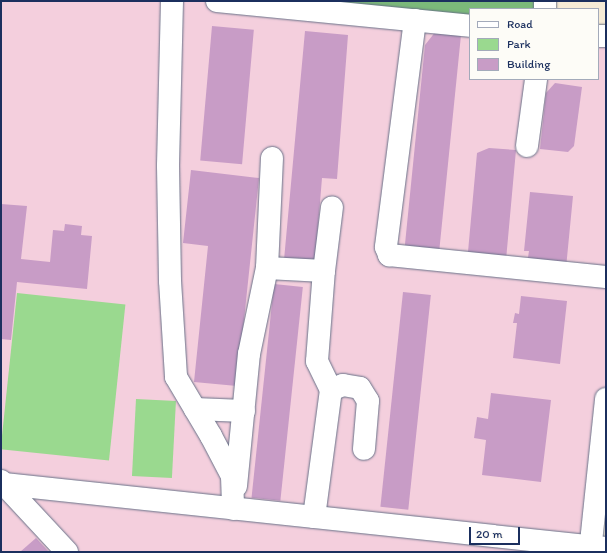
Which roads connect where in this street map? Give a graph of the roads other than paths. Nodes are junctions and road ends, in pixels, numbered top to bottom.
1 (172, 1) edge
2 (228, 2) edge
3 (415, 20) junction
4 (469, 26) edge
5 (536, 80) edge
6 (527, 146) dead end
7 (272, 158) dead end
8 (332, 208) dead end
9 (267, 268) junction
10 (324, 270) junction
11 (606, 277) edge
12 (330, 390) junction
13 (606, 399) edge
14 (195, 409) junction
15 (244, 411) junction
16 (364, 449) dead end
17 (3, 483) edge
18 (233, 509) junction
19 (314, 517) junction
20 (482, 535) junction
21 (524, 546) edge
22 (595, 549) edge
23 (67, 552) edge
24 (499, 552) edge

1 - 14 street
2 - 3 street
3 - 4 street
3 - 11 street
5 - 6 street
7 - 9 street
8 - 10 street
9 - 10 street
9 - 15 street
10 - 12 street
12 - 16 street
12 - 19 street
13 - 22 street
14 - 15 street
14 - 18 street
15 - 18 street
17 - 18 street
17 - 23 street
18 - 19 street
19 - 20 street
20 - 21 street
20 - 24 street
21 - 22 street

